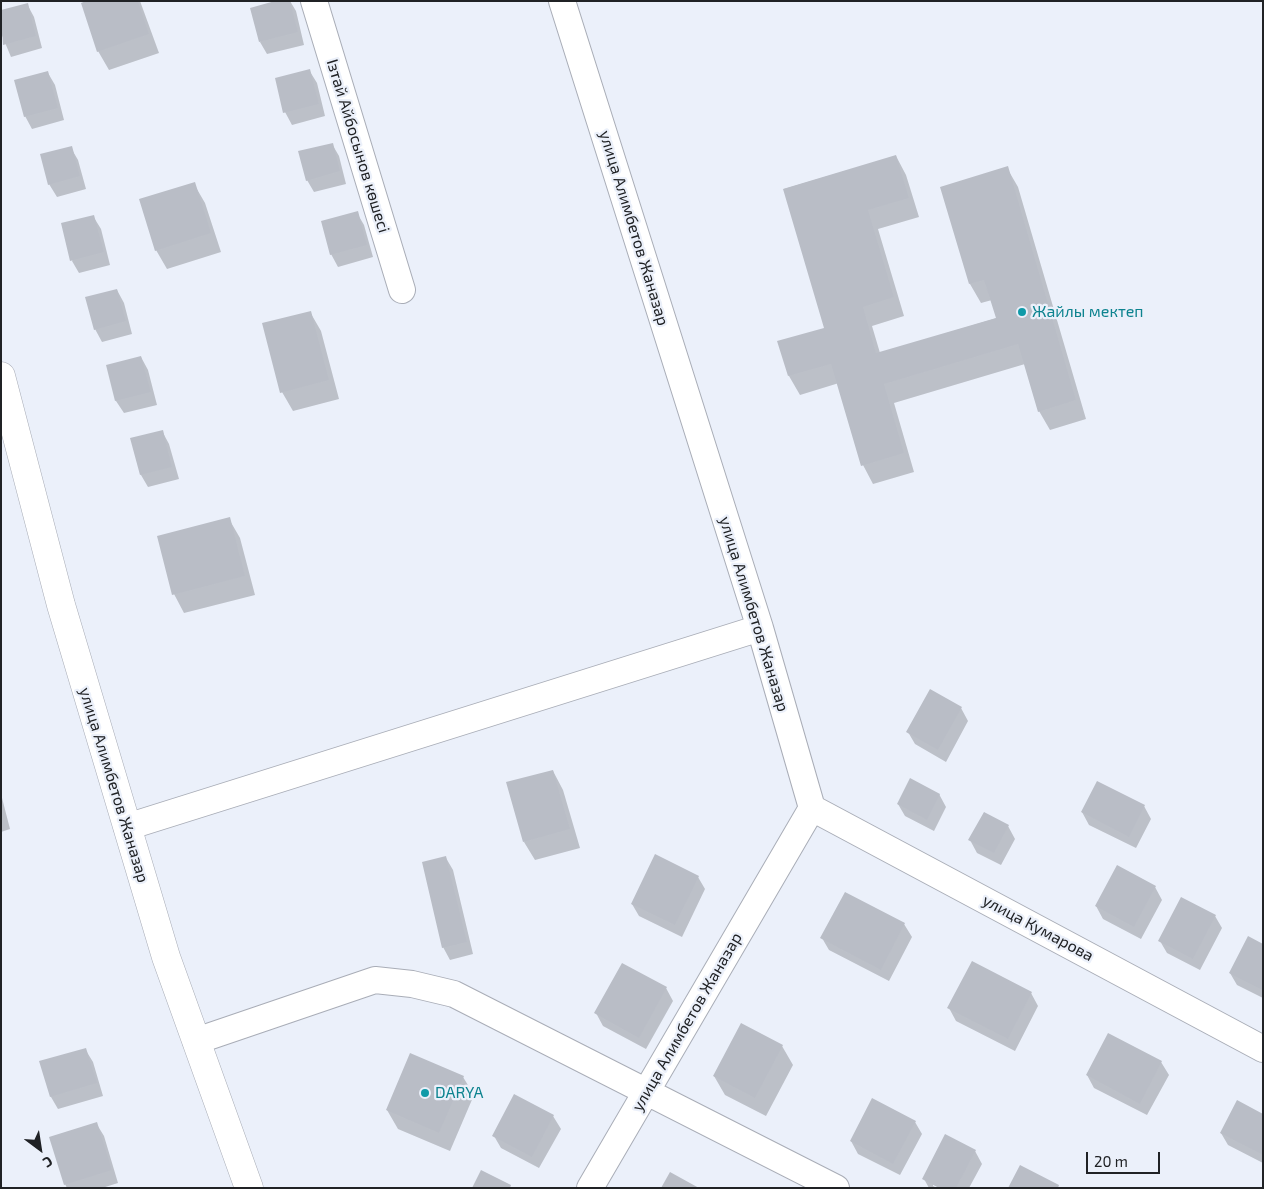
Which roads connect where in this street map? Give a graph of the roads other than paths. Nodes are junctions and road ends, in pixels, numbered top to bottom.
1 (314, 1) edge
2 (562, 1) edge
3 (402, 290) dead end
4 (1, 376) edge
5 (760, 628) junction
6 (812, 808) junction
7 (127, 827) junction
8 (196, 1041) junction
9 (1263, 1049) edge
10 (647, 1091) junction
11 (249, 1188) edge
12 (590, 1188) edge
13 (836, 1188) edge

1 - 3 street, Ізтай Айбосынов көшесі
2 - 5 street, улица Алимбетов Жаназар
4 - 7 street, улица Алимбетов Жаназар
5 - 6 street, улица Алимбетов Жаназар
5 - 7 street
6 - 9 street, улица Кумарова
6 - 10 street, улица Алимбетов Жаназар
7 - 8 street, улица Алимбетов Жаназар
8 - 10 street
8 - 11 street, улица Алимбетов Жаназар
10 - 12 street, улица Алимбетов Жаназар
10 - 13 street

